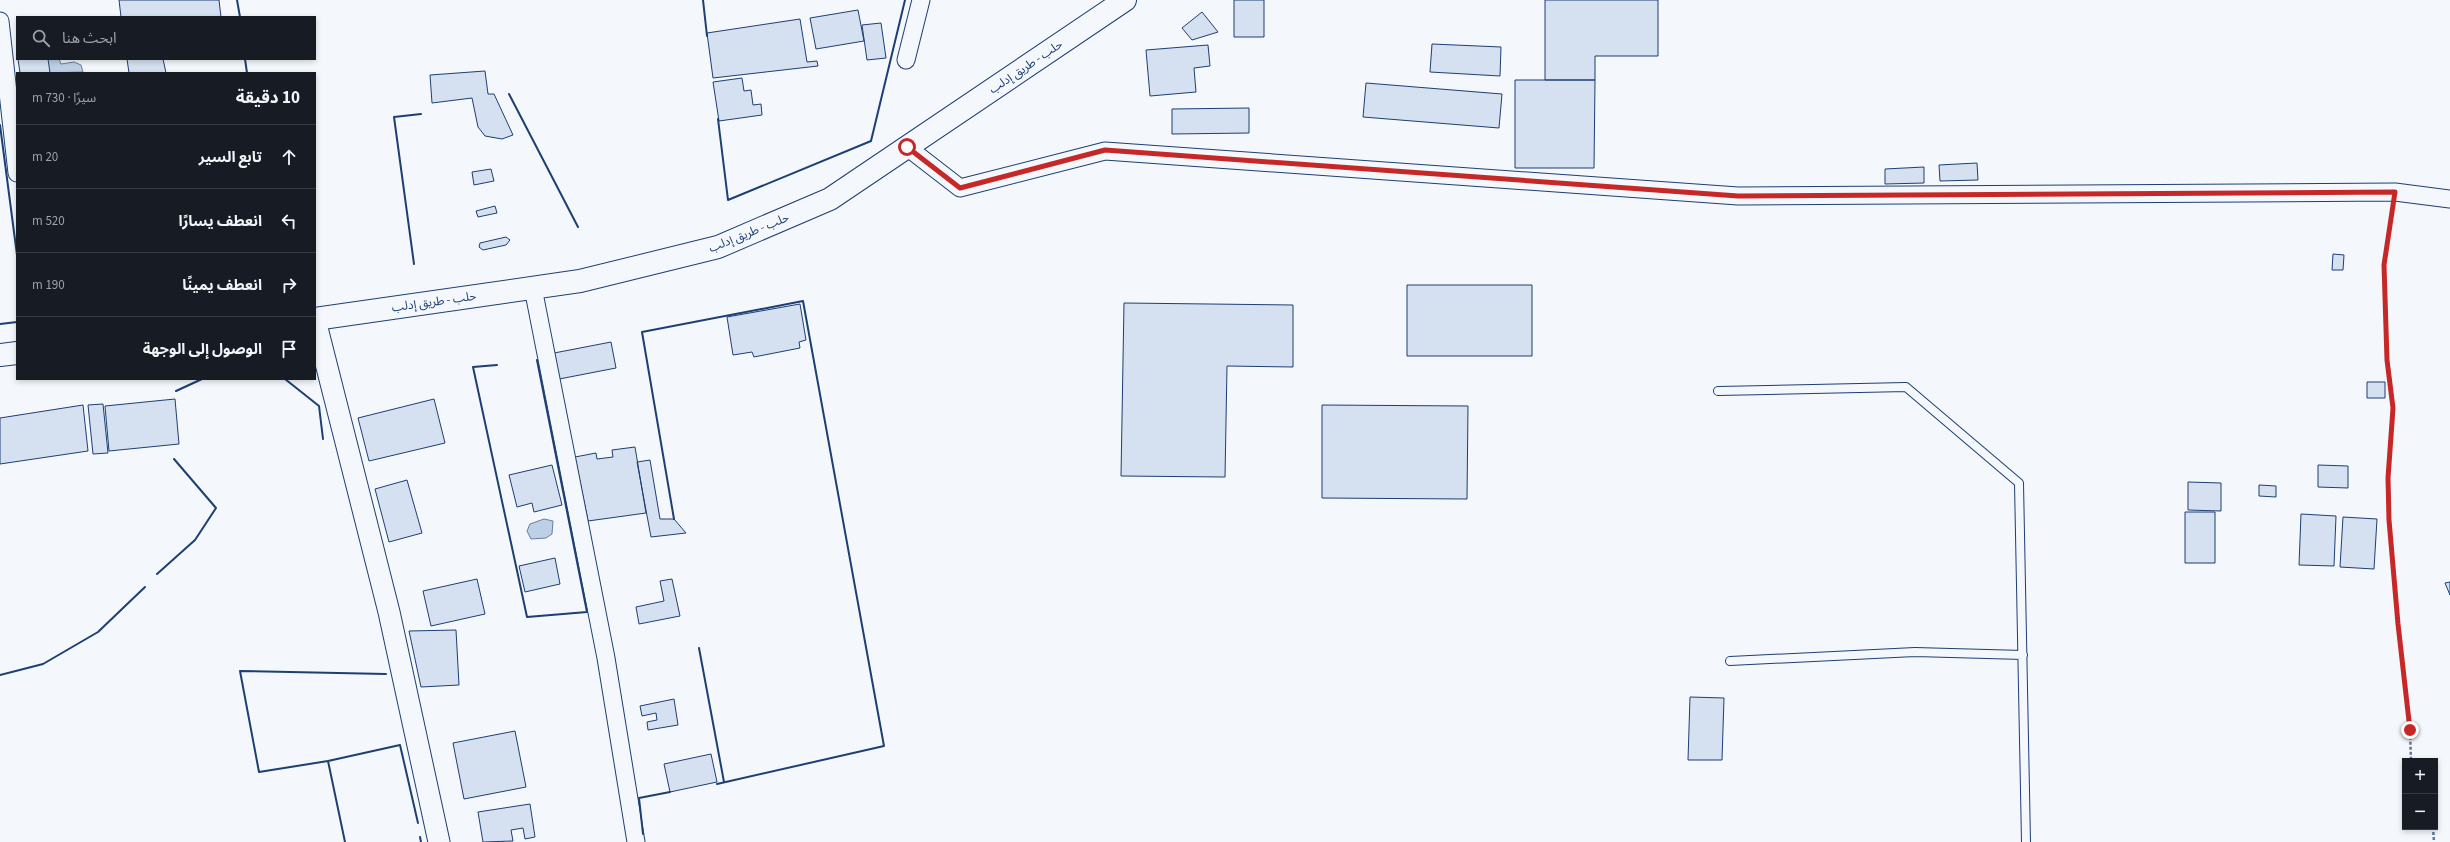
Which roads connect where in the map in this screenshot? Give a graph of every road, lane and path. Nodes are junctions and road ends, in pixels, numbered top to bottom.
1 (921, 0) edge
2 (1125, 0) edge
3 (0, 21) edge
4 (906, 60) dead end
5 (907, 147) junction
6 (16, 165) edge
7 (2395, 192) junction
8 (2450, 199) edge
9 (533, 288) junction
10 (316, 320) edge
11 (316, 324) edge
12 (16, 353) edge
13 (0, 355) edge
14 (1718, 391) dead end
15 (2022, 655) junction
16 (1730, 662) dead end
17 (2411, 758) edge
18 (2433, 830) edge
19 (439, 842) edge
20 (636, 842) edge
21 (2026, 842) edge
22 (2434, 842) edge

1 - 4 street
2 - 5 highway, حلب - طريق إدلب
3 - 6 street
5 - 7 street
5 - 9 highway, حلب - طريق إدلب
7 - 8 street
7 - 17 path
9 - 10 highway, حلب - طريق إدلب
9 - 20 street
11 - 19 street
12 - 13 highway
14 - 15 lane
15 - 16 lane
15 - 21 lane
18 - 22 path

